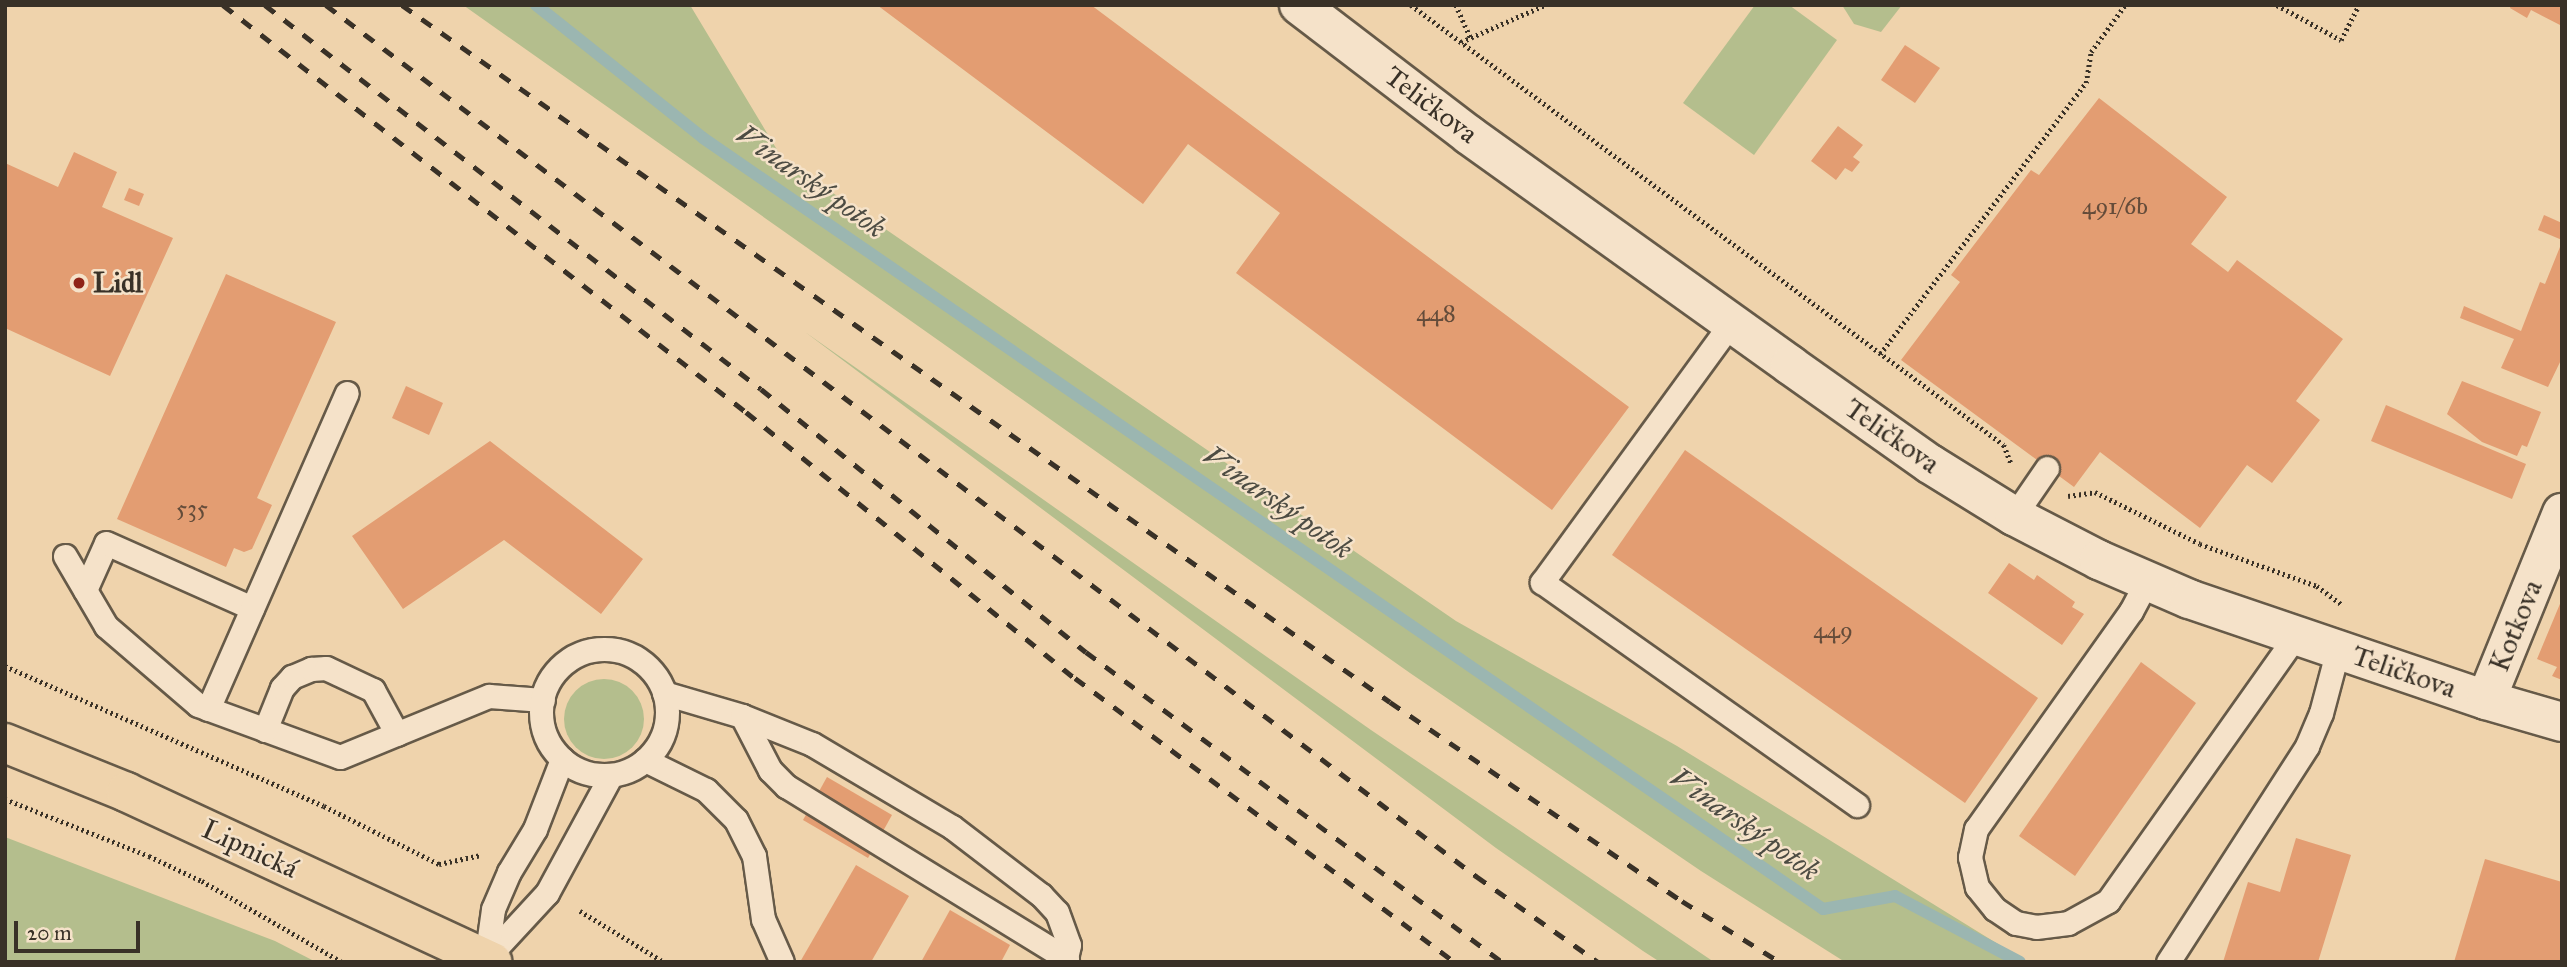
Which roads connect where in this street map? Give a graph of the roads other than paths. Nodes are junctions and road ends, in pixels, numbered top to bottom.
1 (1299, 5) edge
2 (1731, 323) junction
3 (346, 393) dead end
4 (2042, 475) road end
5 (2562, 513) edge
6 (2014, 516) junction
7 (65, 556) dead end
8 (2147, 581) junction
9 (85, 590) junction
10 (252, 608) junction
11 (2296, 635) junction
12 (2338, 649) junction
13 (664, 694) junction
14 (543, 700) junction
15 (2486, 700) junction
16 (208, 709) junction
17 (742, 716) junction
18 (2562, 722) edge
19 (265, 730) junction
20 (397, 734) junction
21 (5, 743) edge
22 (562, 759) junction
23 (645, 760) junction
24 (611, 775) junction
25 (1857, 805) dead end
26 (489, 960) edge
27 (1066, 960) edge
28 (782, 962) edge
29 (2168, 962) edge

1 - 2 street, Teličkova
2 - 6 street, Teličkova
2 - 25 lane
3 - 10 lane
4 - 6 lane
5 - 15 street, Kotkova
6 - 8 street, Teličkova
7 - 9 lane
8 - 11 street, Teličkova
8 - 11 lane
9 - 10 lane
9 - 16 lane
10 - 16 lane
11 - 12 street, Teličkova
12 - 15 street, Teličkova
12 - 29 lane
13 - 14 lane
13 - 17 lane
13 - 23 lane
14 - 20 lane
14 - 22 lane
15 - 18 street, Teličkova
16 - 19 lane
17 - 27 lane
17 - 27 lane
19 - 20 lane
19 - 20 lane
21 - 26 main road, Lipnická
22 - 24 lane
22 - 26 lane
23 - 24 lane
23 - 28 lane
24 - 26 lane

